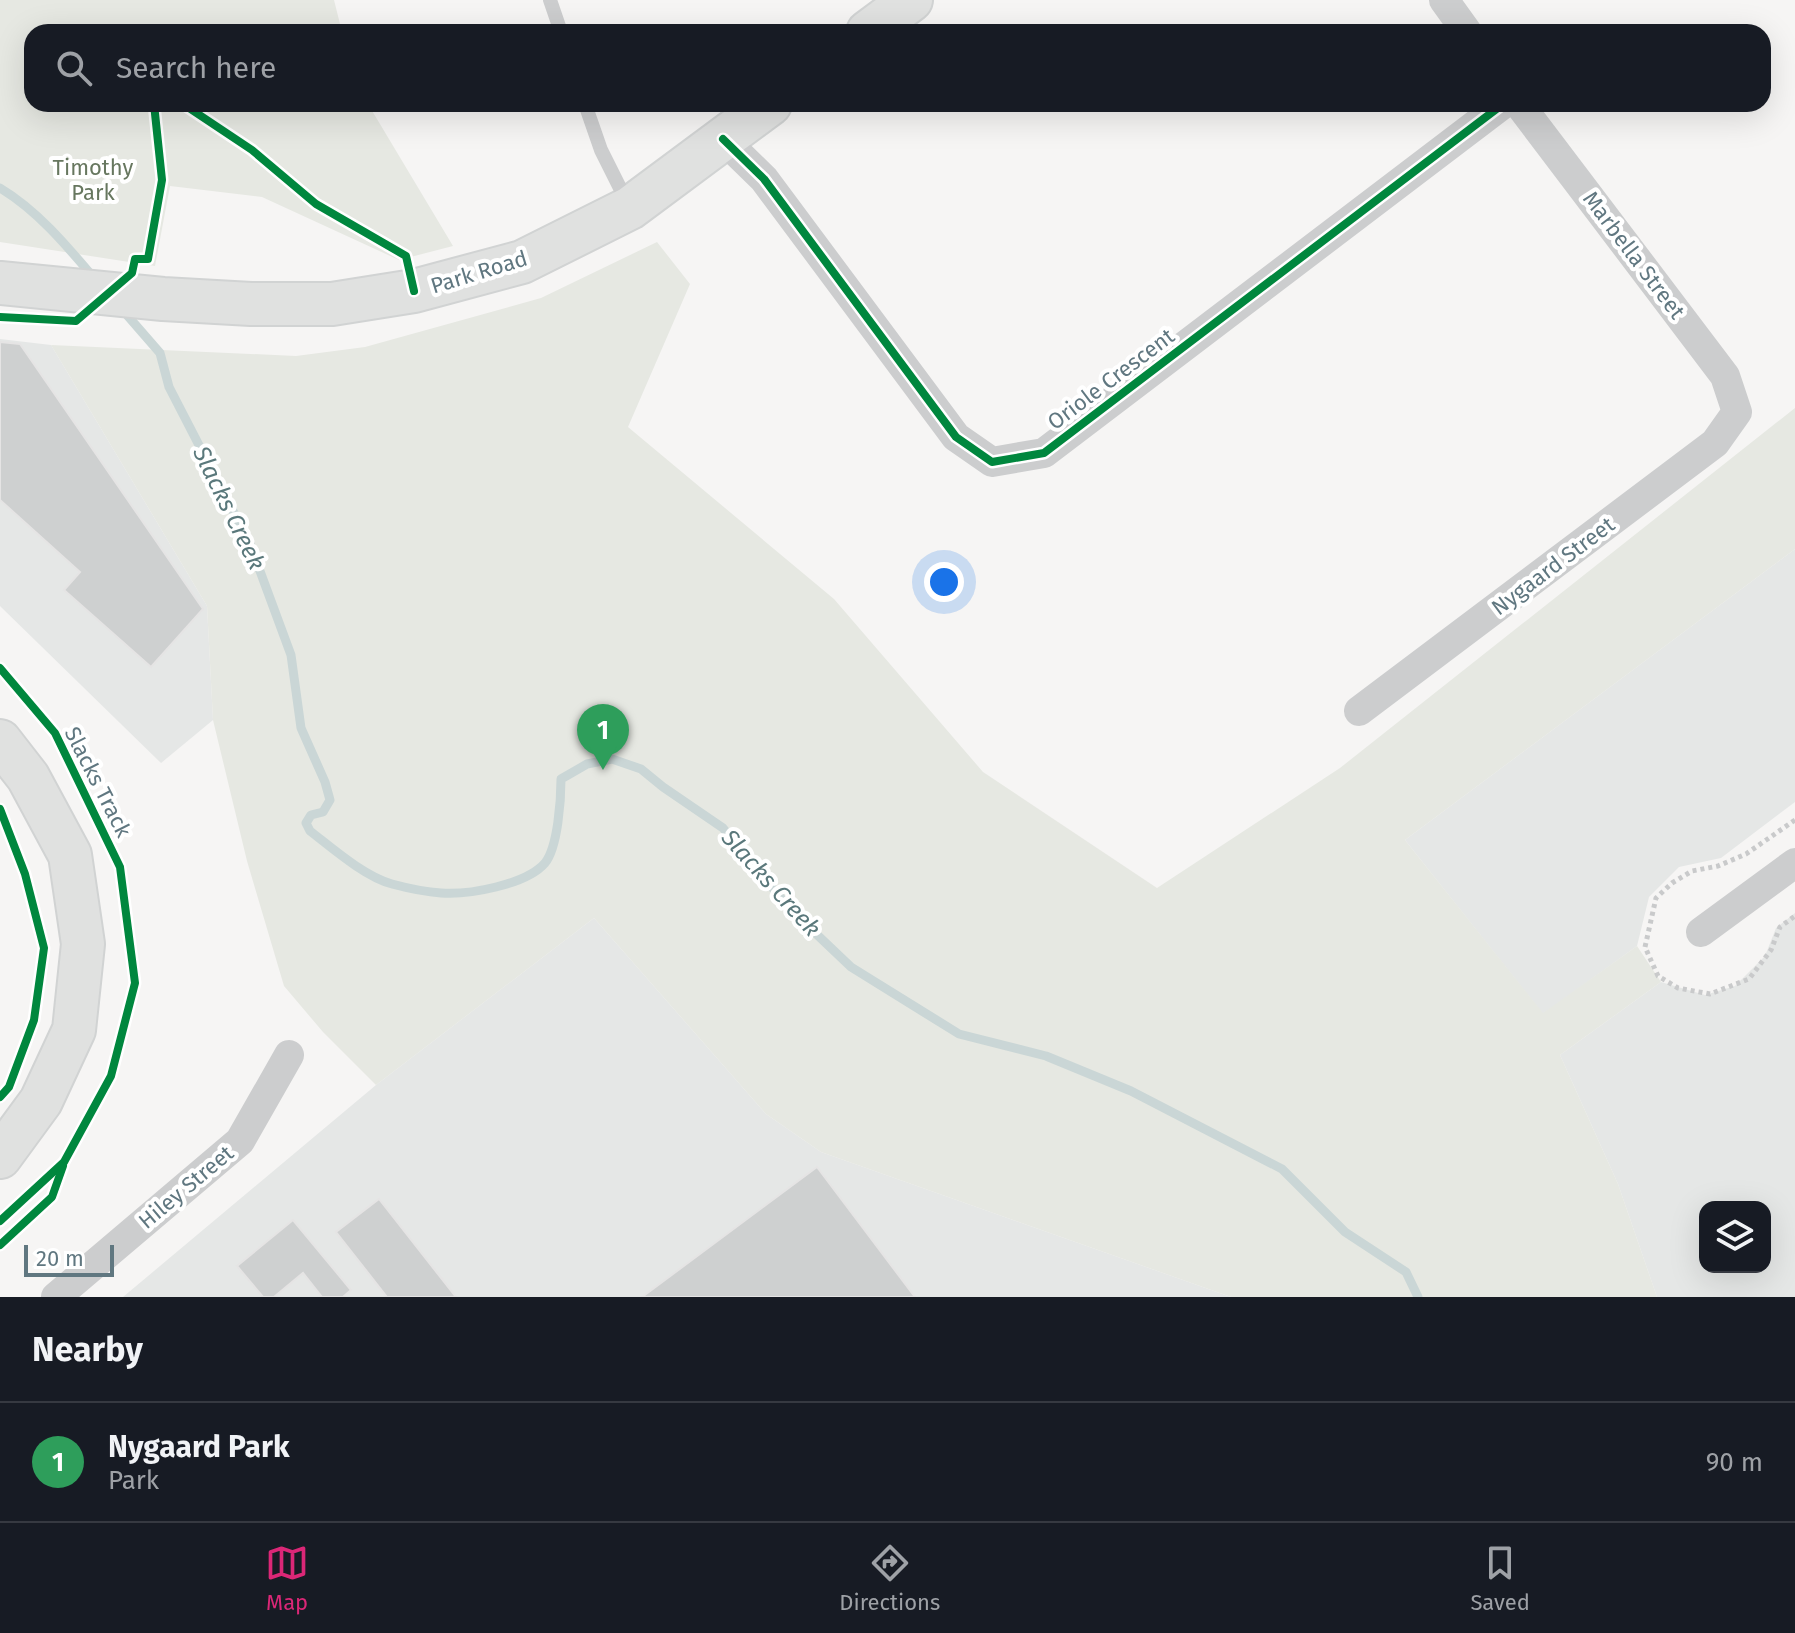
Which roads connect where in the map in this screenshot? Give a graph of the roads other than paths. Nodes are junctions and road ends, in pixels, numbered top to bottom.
1 (550, 0) edge
2 (911, 0) edge
3 (1444, 0) edge
4 (558, 24) edge
5 (879, 24) edge
6 (1461, 24) edge
7 (588, 112) edge
8 (759, 112) edge
9 (1492, 112) edge
10 (1525, 112) edge
11 (723, 139) junction
12 (630, 208) junction
13 (0, 283) edge
14 (1737, 412) joint
15 (1359, 711) dead end
16 (0, 741) edge
17 (1795, 863) edge
18 (1701, 932) dead end
19 (289, 1055) dead end
20 (0, 1157) edge
21 (56, 1297) edge

1 - 4 lane
2 - 5 street
3 - 6 street
7 - 12 lane
8 - 11 street, Park Road
9 - 11 street, Oriole Crescent
10 - 14 street, Marbella Street
11 - 12 street, Park Road
12 - 13 street, Park Road
14 - 15 street, Nygaard Street
16 - 20 street
17 - 18 street
19 - 21 street, Hiley Street

